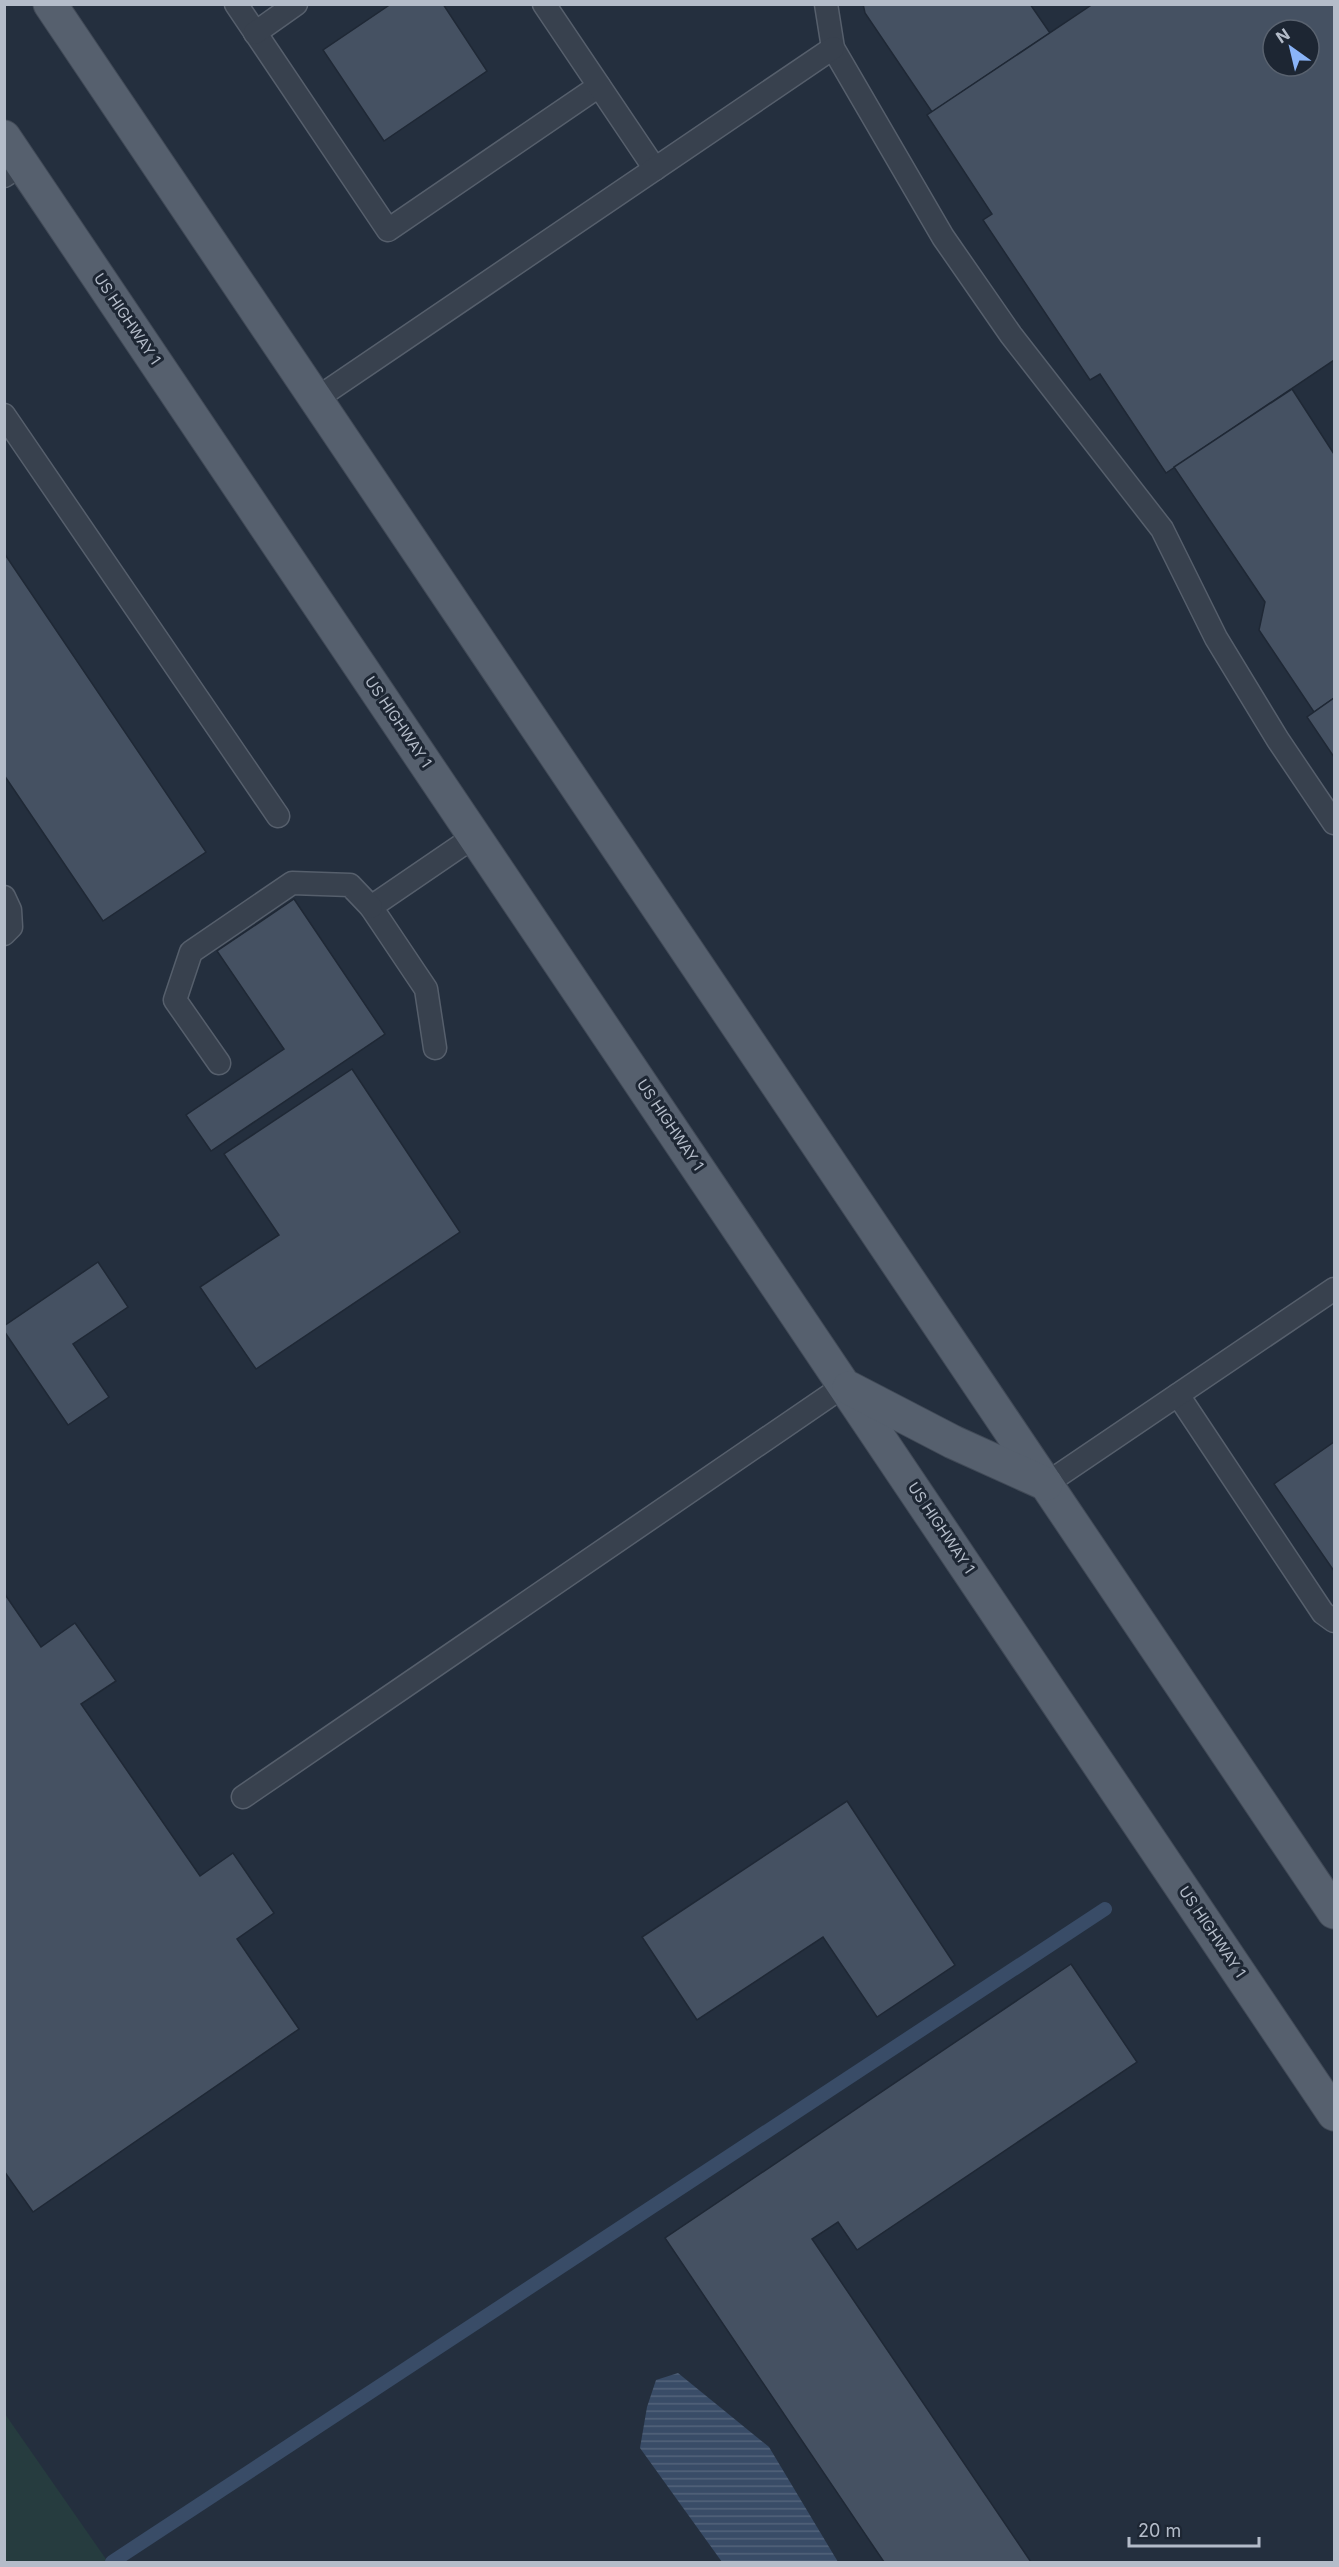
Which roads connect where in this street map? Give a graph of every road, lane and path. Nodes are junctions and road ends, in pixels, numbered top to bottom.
1 (50, 4) edge
2 (236, 4) edge
3 (296, 4) edge
4 (544, 4) edge
5 (826, 4) edge
6 (255, 33) junction
7 (833, 48) junction
8 (599, 86) junction
9 (4, 137) edge
10 (655, 169) junction
11 (13, 170) edge
12 (316, 399) junction
13 (4, 415) edge
14 (278, 816) dead end
15 (1335, 823) edge
16 (475, 836) junction
17 (4, 897) edge
18 (371, 907) junction
19 (4, 934) edge
20 (435, 1048) dead end
21 (219, 1063) dead end
22 (1335, 1289) edge
23 (845, 1385) junction
24 (1178, 1395) junction
25 (1046, 1484) junction
26 (1335, 1621) edge
27 (243, 1797) dead end
28 (1335, 1912) edge
29 (1335, 2114) edge

1 - 12 main road
2 - 6 lane
3 - 6 lane
4 - 8 lane
5 - 7 lane
6 - 8 lane
7 - 10 lane
7 - 15 lane
8 - 10 lane
9 - 11 main road, US HIGHWAY 1
10 - 12 lane
11 - 16 main road, US HIGHWAY 1
12 - 25 main road
13 - 14 lane
16 - 18 lane
16 - 23 main road, US HIGHWAY 1
17 - 19 lane
18 - 20 lane
18 - 21 lane
22 - 24 lane
23 - 25 main road
23 - 27 lane
23 - 29 main road, US HIGHWAY 1
24 - 25 lane
24 - 26 lane
25 - 28 main road

